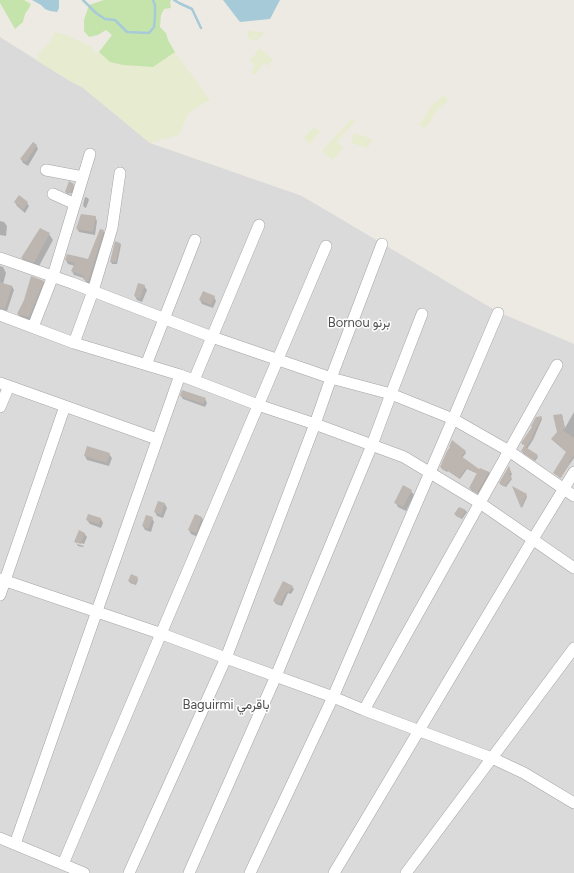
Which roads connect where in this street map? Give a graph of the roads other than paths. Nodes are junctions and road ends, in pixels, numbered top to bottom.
1 (90, 154) dead end
2 (46, 170) dead end
3 (120, 173) dead end
4 (83, 177) junction
5 (53, 194) dead end
6 (75, 204) junction
7 (259, 225) dead end
8 (194, 240) dead end
9 (382, 244) dead end
10 (326, 246) dead end
11 (0, 258) edge
12 (52, 276) junction
13 (93, 291) junction
14 (498, 313) dead end
15 (422, 314) dead end
16 (0, 315) edge
17 (164, 319) junction
18 (33, 328) junction
19 (212, 337) junction
20 (74, 343) junction
21 (278, 360) junction
22 (146, 365) junction
23 (557, 365) dead end
24 (180, 375) junction
25 (331, 378) junction
26 (194, 380) junction
27 (4, 385) edge
28 (391, 394) junction
29 (258, 405) junction
30 (66, 406) junction
31 (0, 407) edge
32 (453, 419) junction
33 (314, 424) junction
34 (157, 439) junction
35 (372, 445) junction
36 (509, 451) junction
37 (430, 472) junction
38 (574, 472) edge
39 (564, 489) junction
40 (574, 496) edge
41 (480, 503) junction
42 (533, 539) junction
43 (574, 568) edge
44 (2, 580) edge
45 (0, 595) edge
46 (96, 612) junction
47 (162, 634) junction
48 (574, 648) edge
49 (226, 658) junction
50 (276, 676) junction
51 (333, 697) junction
52 (364, 710) junction
53 (419, 730) junction
54 (492, 758) junction
55 (574, 803) edge
56 (0, 838) edge
57 (16, 844) junction
58 (63, 864) junction
59 (84, 873) edge
60 (129, 873) edge
61 (189, 873) edge
62 (250, 873) edge
63 (334, 873) edge
64 (406, 873) edge

1 - 4 street
2 - 4 street
3 - 13 street
4 - 6 street
5 - 6 street
6 - 12 street
7 - 19 street
8 - 17 street
9 - 25 street
10 - 21 street
11 - 12 street
12 - 13 street
12 - 18 street
13 - 17 street
13 - 20 street
14 - 32 street
15 - 28 street
16 - 18 street
17 - 19 street
17 - 22 street
18 - 20 street
19 - 21 street
19 - 26 street
20 - 22 street
21 - 25 street
21 - 29 street
22 - 24 street
23 - 36 street
24 - 26 street
24 - 34 street
25 - 28 street
25 - 33 street
26 - 29 street
27 - 30 street
27 - 31 street
28 - 32 street
28 - 35 street
29 - 33 street
29 - 47 street
30 - 34 street
30 - 44 street
32 - 36 street
32 - 37 street
33 - 35 street
33 - 49 street
34 - 46 street
35 - 37 street
35 - 50 street
36 - 39 street
36 - 41 street
37 - 41 street
37 - 51 street
38 - 39 street
39 - 40 street
39 - 42 street
41 - 42 street
41 - 52 street
42 - 43 street
42 - 53 street
44 - 45 street
44 - 46 street
46 - 47 street
46 - 57 street
47 - 49 street
47 - 58 street
48 - 54 street
49 - 50 street
49 - 60 street
50 - 51 street
50 - 61 street
51 - 52 street
51 - 62 street
52 - 53 street
53 - 54 street
53 - 63 street
54 - 55 street
54 - 64 street
56 - 57 street
57 - 58 street
58 - 59 street

